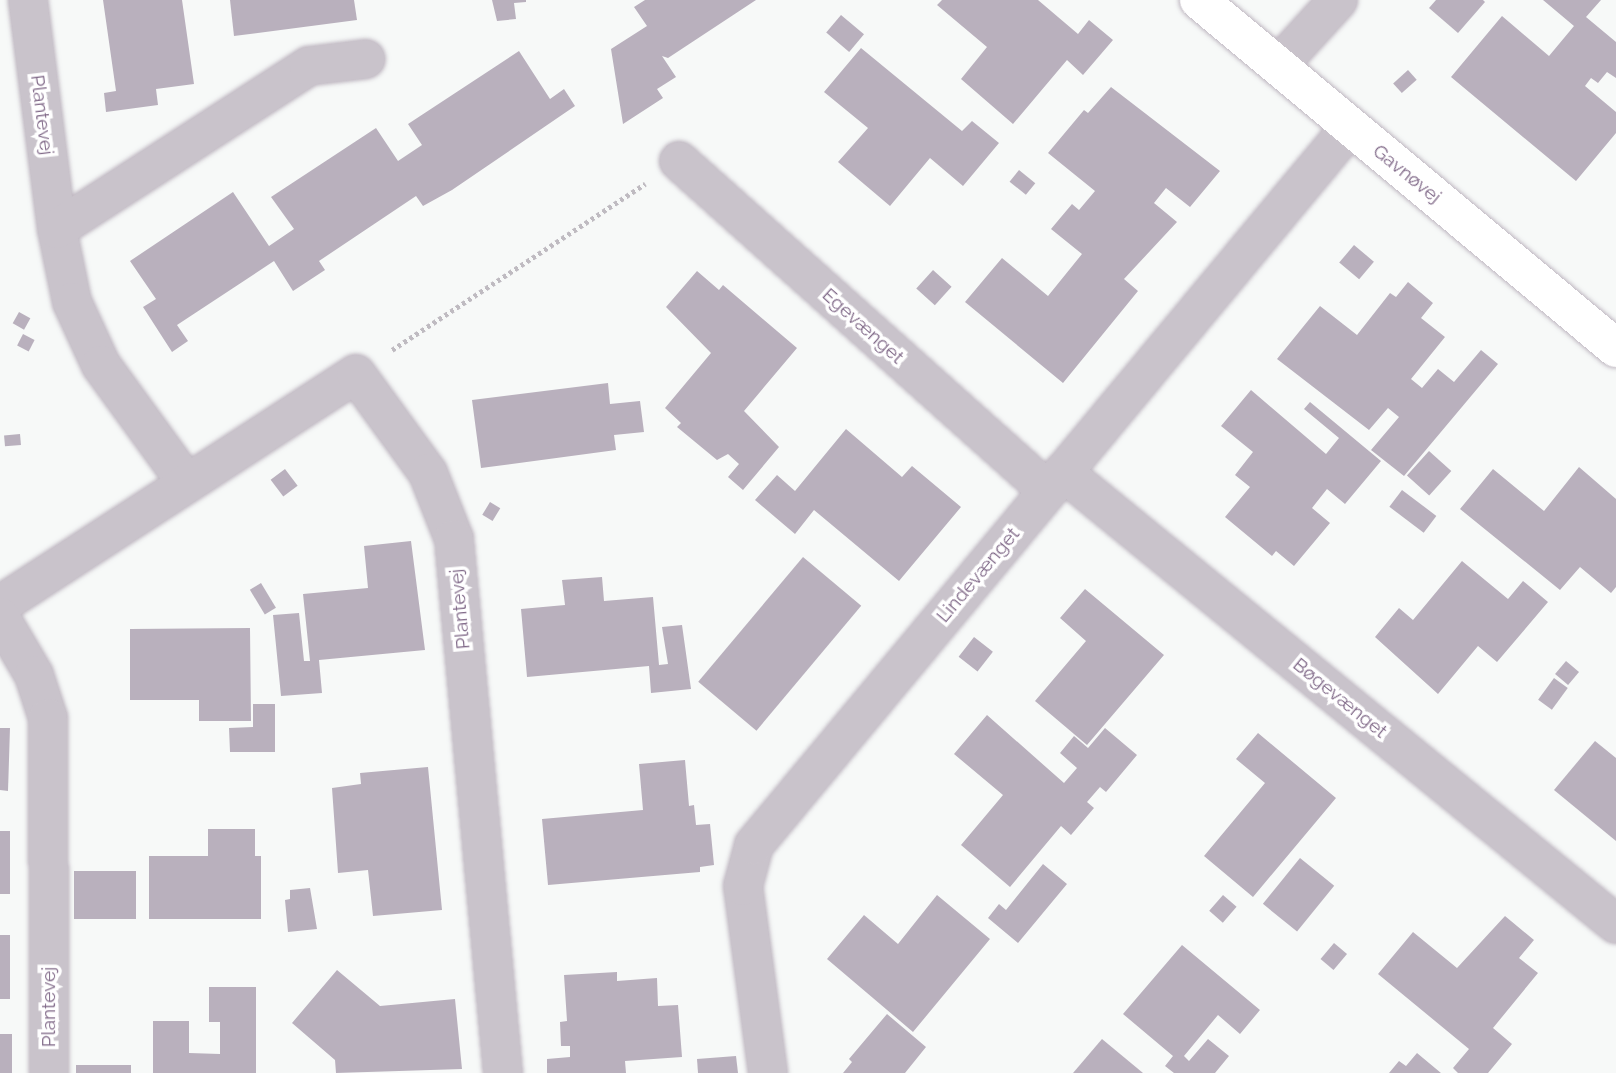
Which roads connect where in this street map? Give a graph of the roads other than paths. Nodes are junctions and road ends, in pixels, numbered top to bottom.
1 (28, 0) edge
2 (1199, 0) edge
3 (1338, 0) edge
4 (366, 59) dead end
5 (1278, 66) junction
6 (1350, 127) junction
7 (679, 161) road end
8 (57, 229) junction
9 (1616, 348) edge
10 (186, 482) junction
11 (1056, 482) junction
12 (0, 605) edge
13 (0, 617) edge
14 (1616, 924) edge
15 (49, 1073) edge
16 (503, 1073) edge
17 (768, 1073) edge

1 - 8 street, Plantevej
2 - 5 street, Gavnøvej
3 - 5 street
4 - 8 street
5 - 6 street, Gavnøvej
6 - 9 street, Gavnøvej
6 - 11 street, Lindevænget
7 - 11 street, Egevænget
8 - 10 street, Plantevej
10 - 12 street
10 - 16 street, Plantevej
11 - 14 street, Bøgevænget
11 - 17 street, Lindevænget
13 - 15 street, Plantevej

